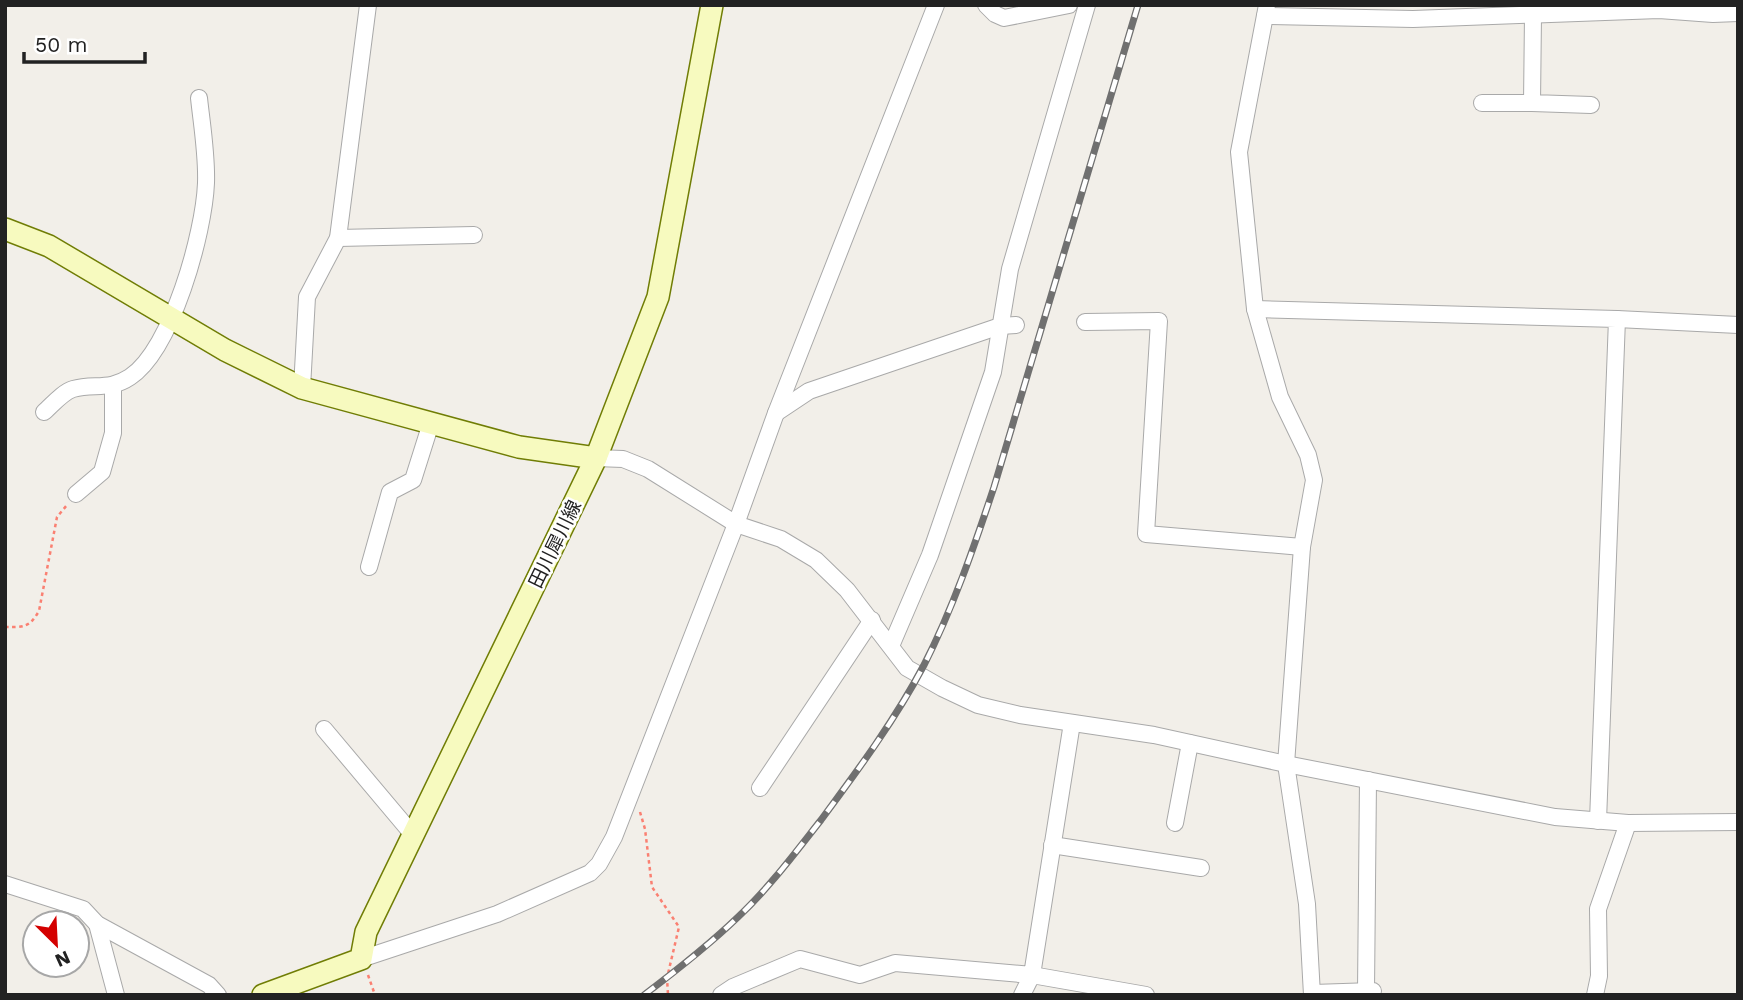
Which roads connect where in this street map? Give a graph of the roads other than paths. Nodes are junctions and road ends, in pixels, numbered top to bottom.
1 (368, 5) edge
2 (712, 5) edge
3 (936, 5) edge
4 (1069, 5) edge
5 (1087, 5) edge
6 (993, 8) edge
7 (1266, 11) edge
8 (1738, 13) edge
9 (1533, 15) junction
10 (199, 98) dead end
11 (1482, 103) dead end
12 (1532, 103) junction
13 (1591, 105) dead end
14 (5, 229) edge
15 (474, 235) dead end
16 (338, 238) junction
17 (1255, 309) junction
18 (171, 319) junction
19 (1617, 319) junction
20 (1085, 322) dead end
21 (1008, 325) junction
22 (1738, 325) edge
23 (113, 386) junction
24 (302, 388) junction
25 (44, 412) dead end
26 (776, 413) junction
27 (431, 424) junction
28 (596, 458) junction
29 (76, 494) road end
30 (736, 524) junction
31 (1302, 547) junction
32 (369, 567) dead end
33 (872, 620) junction
34 (891, 646) junction
35 (1072, 723) junction
36 (324, 729) dead end
37 (1189, 743) junction
38 (1286, 764) junction
39 (1368, 780) junction
40 (761, 788) dead end
41 (1598, 821) junction
42 (1738, 822) edge
43 (1175, 823) dead end
44 (1628, 823) junction
45 (414, 836) junction
46 (1052, 845) junction
47 (1201, 868) dead end
48 (5, 884) edge
49 (97, 924) junction
50 (361, 959) junction
51 (1032, 975) junction
52 (1313, 994) edge
53 (116, 995) edge
54 (218, 995) edge
55 (263, 995) edge
56 (721, 995) edge
57 (1022, 995) edge
58 (1146, 995) edge
59 (1595, 995) edge

1 - 16 street
2 - 28 main road, 田川犀川線
3 - 26 street
4 - 6 street
5 - 21 street
7 - 9 street
7 - 17 street
8 - 9 street
9 - 12 street
10 - 18 street
11 - 12 street
12 - 13 street
14 - 18 main road
15 - 16 street
16 - 24 street
17 - 19 street
17 - 31 street
18 - 23 street
18 - 24 main road
19 - 22 street
19 - 41 street
20 - 31 street
21 - 26 street
21 - 34 street
23 - 25 street
23 - 29 street
24 - 27 main road
26 - 30 street
27 - 28 main road
27 - 32 street
28 - 30 street
28 - 45 main road, 田川犀川線
30 - 33 street
30 - 50 street
31 - 38 street
33 - 34 street
33 - 40 street
34 - 35 street
35 - 37 street
35 - 46 street
36 - 45 street
37 - 38 street
37 - 43 street
38 - 39 street
38 - 52 street
39 - 41 street
39 - 52 street
41 - 44 street
42 - 44 street
44 - 59 street
45 - 50 main road, 田川犀川線
46 - 47 street
46 - 51 street
48 - 49 street
49 - 53 street
49 - 54 street
50 - 55 main road
51 - 56 street
51 - 57 street
51 - 58 street

